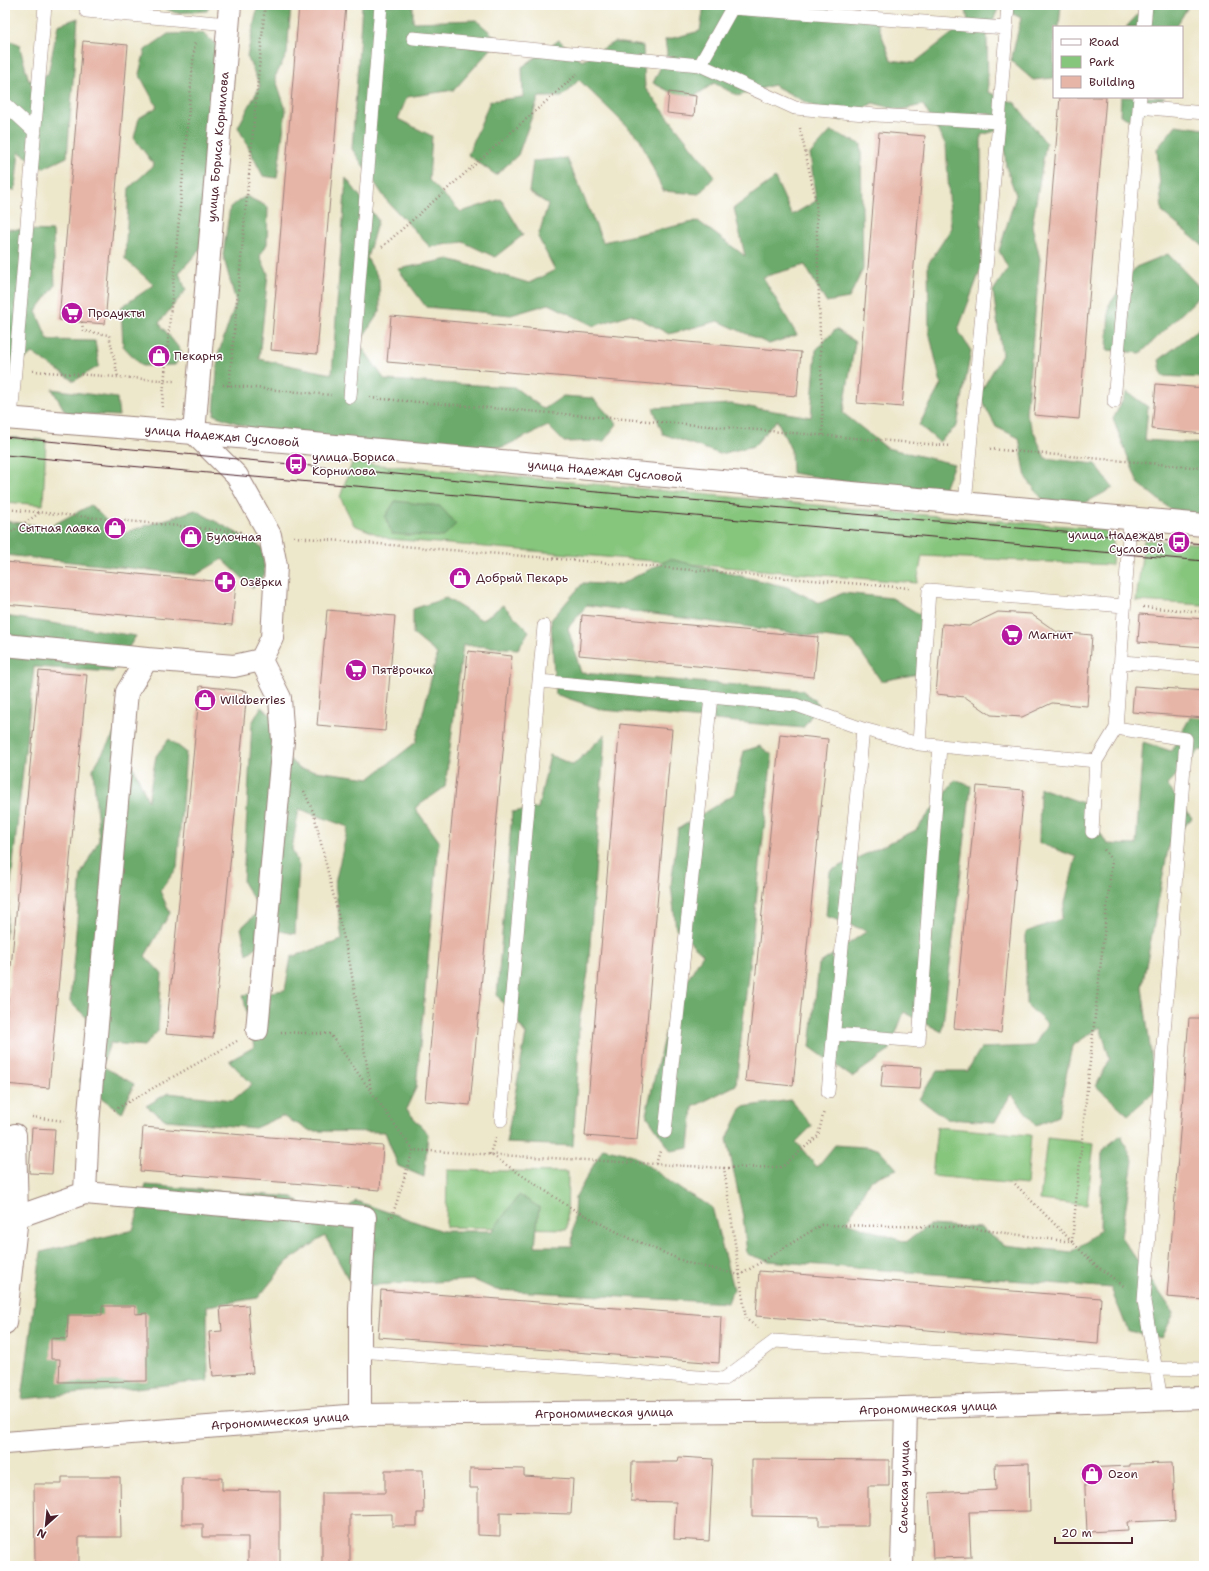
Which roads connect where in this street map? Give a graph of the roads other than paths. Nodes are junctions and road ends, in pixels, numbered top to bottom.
1 (45, 5) edge
2 (381, 5) edge
3 (1008, 5) edge
4 (1146, 5) edge
5 (86, 11) dead end
6 (229, 15) edge
7 (1144, 26) edge
8 (1006, 28) junction
9 (412, 38) dead end
10 (700, 65) junction
11 (1139, 102) edge
12 (5, 104) edge
13 (1204, 113) edge
14 (999, 122) junction
15 (34, 132) junction
16 (350, 396) road end
17 (1114, 402) dead end
18 (8, 418) edge
19 (194, 433) junction
20 (965, 504) junction
21 (1130, 517) junction
22 (1204, 525) edge
23 (1124, 606) junction
24 (544, 626) dead end
25 (5, 645) edge
26 (147, 659) junction
27 (261, 660) junction
28 (1121, 662) junction
29 (1204, 668) edge
30 (539, 680) junction
31 (711, 697) junction
32 (1116, 728) junction
33 (863, 730) junction
34 (919, 744) junction
35 (940, 746) junction
36 (1096, 760) junction
37 (1092, 832) road end
38 (257, 1030) road end
39 (834, 1034) junction
40 (828, 1092) road end
41 (501, 1120) dead end
42 (665, 1132) dead end
43 (15, 1135) dead end
44 (85, 1193) junction
45 (11, 1217) edge
46 (5, 1323) edge
47 (360, 1351) junction
48 (1156, 1368) junction
49 (1204, 1369) edge
50 (1204, 1398) edge
51 (1161, 1400) junction
52 (906, 1409) junction
53 (360, 1415) junction
54 (5, 1443) edge
55 (902, 1566) edge

1 - 15 lane
2 - 16 lane
3 - 8 lane
4 - 7 lane
5 - 6 lane
6 - 19 street, улица Бориса Корнилова
8 - 10 lane
8 - 14 lane
9 - 10 lane
10 - 14 lane
11 - 13 lane
11 - 17 lane
12 - 15 lane
14 - 20 lane
15 - 18 lane
18 - 19 street, улица Надежды Сусловой
19 - 20 street, улица Надежды Сусловой
19 - 27 street
20 - 21 street, улица Надежды Сусловой
21 - 22 street, улица Надежды Сусловой
21 - 23 lane
23 - 28 lane
23 - 34 lane
24 - 30 lane
25 - 26 street
26 - 27 street
26 - 44 street
27 - 38 street
28 - 29 lane
28 - 32 lane
30 - 31 lane
30 - 41 lane
31 - 33 lane
31 - 42 lane
32 - 36 lane
32 - 48 lane
33 - 34 lane
33 - 39 lane
34 - 35 lane
35 - 36 lane
35 - 39 lane
36 - 37 lane
39 - 40 lane
43 - 45 street
44 - 45 street
44 - 47 street
45 - 46 street
47 - 48 lane
47 - 53 street
48 - 49 lane
48 - 51 lane
50 - 51 street, Агрономическая улица
51 - 52 street, Агрономическая улица
52 - 53 street, Агрономическая улица
52 - 55 street, Сельская улица
53 - 54 street, Агрономическая улица

